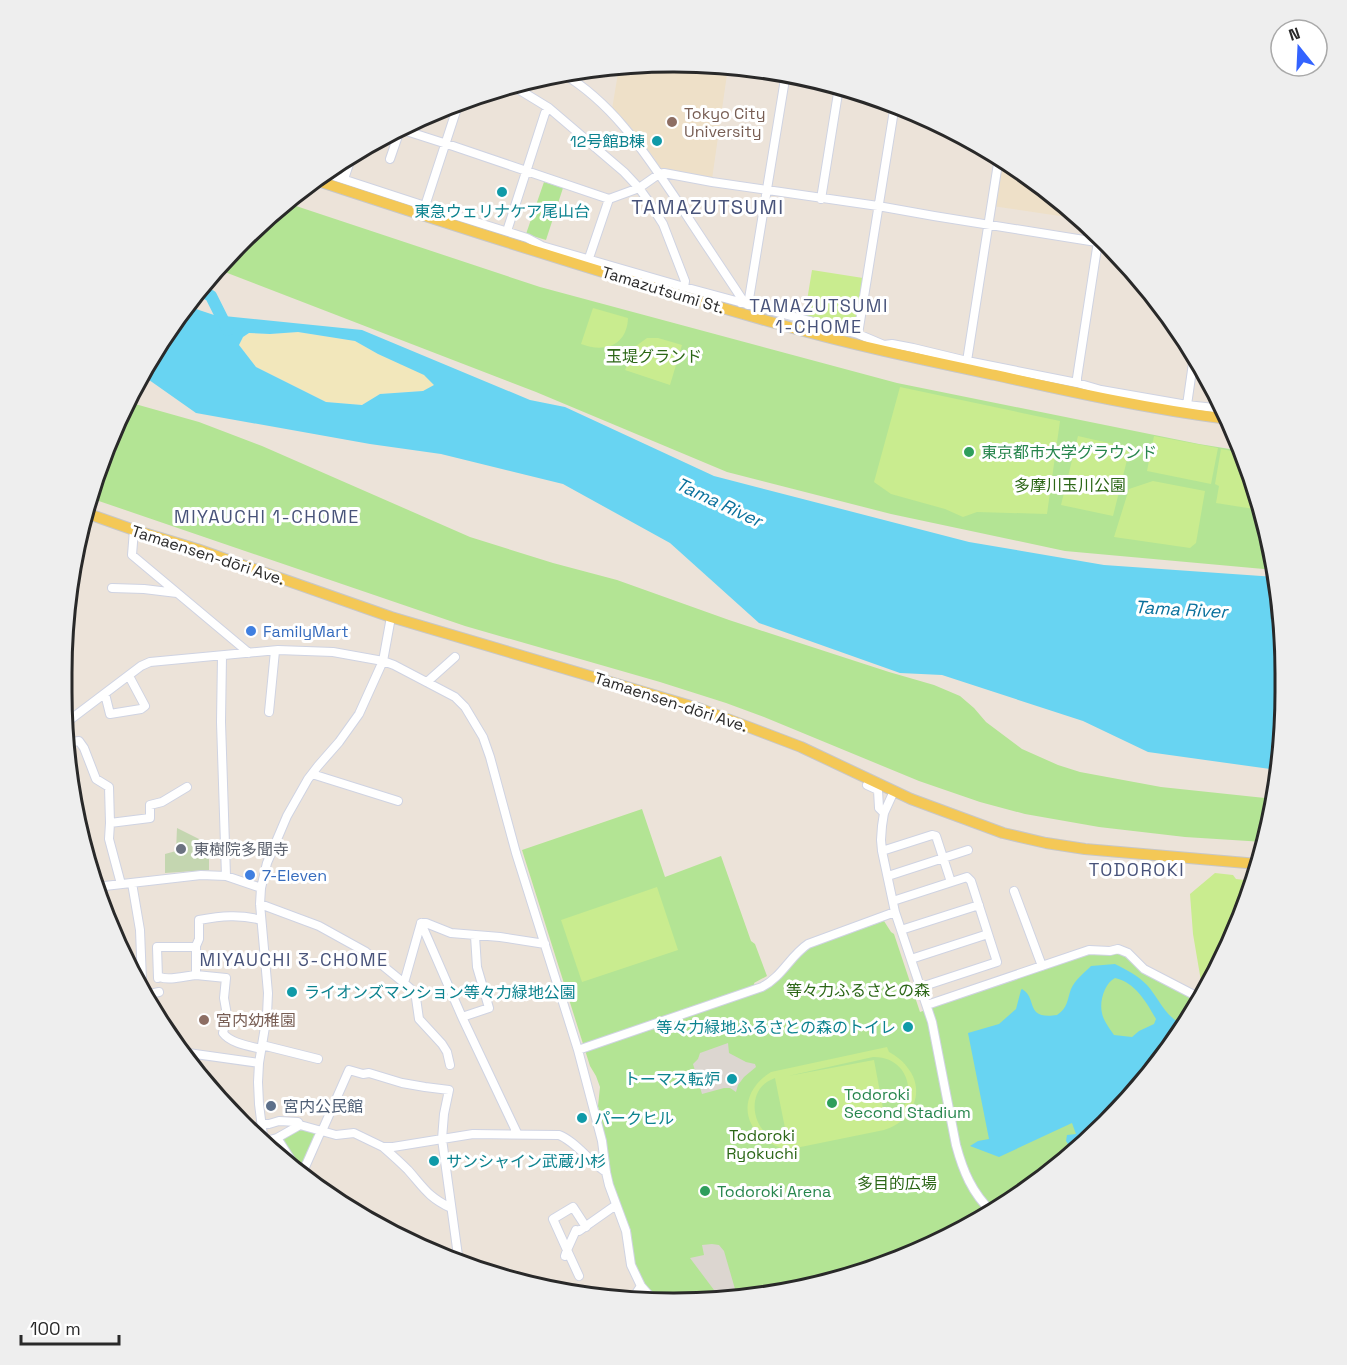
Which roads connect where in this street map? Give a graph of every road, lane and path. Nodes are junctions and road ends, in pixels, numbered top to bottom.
1 (575, 81) edge
2 (784, 83) edge
3 (522, 91) edge
4 (838, 95) edge
5 (549, 108) junction
6 (455, 113) edge
7 (893, 114) edge
8 (411, 132) edge
9 (396, 140) edge
10 (446, 143) junction
11 (390, 159) dead end
12 (998, 167) edge
13 (348, 168) edge
14 (527, 171) junction
15 (659, 174) junction
16 (335, 176) edge
17 (344, 179) junction
18 (325, 183) edge
19 (639, 188) junction
20 (767, 190) junction
21 (609, 199) junction
22 (821, 199) junction
23 (425, 206) junction
24 (878, 206) junction
25 (989, 225) junction
26 (507, 231) junction
27 (1088, 238) edge
28 (1098, 247) edge
29 (541, 249) junction
30 (589, 258) junction
31 (684, 287) junction
32 (745, 304) junction
33 (858, 334) junction
34 (884, 347) junction
35 (968, 361) junction
36 (1192, 369) edge
37 (1077, 383) junction
38 (1101, 394) junction
39 (1186, 405) junction
40 (1213, 408) edge
41 (1218, 418) edge
42 (93, 515) edge
43 (134, 530) junction
44 (112, 588) dead end
45 (177, 592) junction
46 (391, 617) junction
47 (275, 651) junction
48 (249, 653) junction
49 (222, 656) junction
50 (455, 657) dead end
51 (383, 661) junction
52 (129, 676) junction
53 (427, 682) junction
54 (105, 694) junction
55 (269, 712) dead end
56 (73, 717) edge
57 (74, 742) edge
58 (312, 774) junction
59 (867, 785) dead end
60 (187, 787) dead end
61 (894, 791) junction
62 (398, 801) dead end
63 (884, 813) junction
64 (110, 823) junction
65 (968, 850) dead end
66 (882, 851) junction
67 (943, 858) junction
68 (1250, 863) edge
69 (226, 876) junction
70 (888, 876) junction
71 (951, 882) junction
72 (132, 883) junction
73 (121, 884) junction
74 (104, 886) edge
75 (261, 888) junction
76 (1014, 891) dead end
77 (893, 901) junction
78 (260, 904) junction
79 (979, 905) junction
80 (895, 912) junction
81 (261, 920) junction
82 (421, 923) junction
83 (901, 930) junction
84 (988, 934) junction
85 (475, 936) junction
86 (545, 944) junction
87 (196, 946) junction
88 (911, 959) junction
89 (1042, 966) junction
90 (142, 972) edge
91 (196, 975) junction
92 (404, 983) junction
93 (921, 987) junction
94 (159, 992) dead end
95 (154, 993) edge
96 (1193, 994) edge
97 (927, 1005) junction
98 (462, 1017) junction
99 (261, 1047) junction
100 (578, 1050) junction
101 (193, 1054) edge
102 (318, 1059) dead end
103 (259, 1063) junction
104 (450, 1065) dead end
105 (262, 1124) junction
106 (300, 1125) junction
107 (263, 1131) edge
108 (321, 1131) junction
109 (518, 1133) junction
110 (277, 1138) junction
111 (272, 1139) edge
112 (442, 1139) junction
113 (383, 1147) junction
114 (285, 1151) edge
115 (305, 1167) edge
116 (606, 1172) junction
117 (616, 1205) junction
118 (986, 1205) edge
119 (451, 1208) junction
120 (586, 1227) junction
121 (457, 1252) edge
122 (566, 1253) junction
123 (579, 1276) dead end
124 (641, 1286) junction
125 (637, 1292) edge
126 (647, 1292) edge

1 - 15 street
2 - 20 street
3 - 5 street
4 - 22 street
5 - 14 street
5 - 19 street
6 - 10 street
7 - 24 street
8 - 10 street
9 - 11 street
10 - 14 street
10 - 23 street
12 - 25 street
13 - 17 street
14 - 21 street
14 - 26 street
15 - 19 street
15 - 20 street
15 - 32 street
16 - 17 street
17 - 23 street
18 - 29 main road, Tamazutsumi St.
19 - 21 street
19 - 31 street
20 - 22 street
20 - 32 street
21 - 30 street
22 - 24 street
23 - 26 street
24 - 25 street
24 - 33 street
25 - 27 street
25 - 35 street
26 - 29 street
28 - 37 street
29 - 30 street
29 - 34 main road, Tamazutsumi St.
30 - 31 street
31 - 32 street
32 - 33 street
33 - 34 street
34 - 35 street
34 - 38 main road, Tamazutsumi St.
35 - 37 street
36 - 39 street
37 - 38 street
38 - 39 street
38 - 41 main road, Tamazutsumi St.
39 - 40 street
42 - 43 main road, Tamaensen-dōri Ave.
43 - 45 street
43 - 46 main road, Tamaensen-dōri Ave.
44 - 45 street
45 - 48 street
46 - 51 street
46 - 61 main road, Tamaensen-dōri Ave.
47 - 48 street
47 - 51 street
47 - 55 street
48 - 49 street
49 - 52 street
49 - 69 street
50 - 53 street
51 - 53 street
51 - 58 street
52 - 54 street
52 - 54 street
53 - 86 street
54 - 56 street
57 - 64 street
58 - 62 street
58 - 75 street
59 - 63 street
60 - 64 street
61 - 63 street
61 - 68 main road, Tamaensen-dōri Ave.
63 - 66 street
64 - 73 street
65 - 67 street
66 - 67 street
66 - 70 street
67 - 70 street
67 - 71 street
69 - 72 street
69 - 75 street
70 - 77 street
71 - 77 street
71 - 79 street
72 - 73 street
72 - 90 street
73 - 74 street
75 - 78 street
76 - 89 street
77 - 80 street
78 - 81 street
78 - 92 street
79 - 83 street
79 - 84 street
80 - 83 street
80 - 100 street
81 - 87 street
81 - 99 street
82 - 85 street
82 - 92 street
82 - 98 street
83 - 88 street
84 - 88 street
84 - 93 street
85 - 86 street
85 - 98 street
86 - 100 street
87 - 91 street
87 - 91 street
88 - 93 street
89 - 96 street
89 - 97 street
91 - 99 street
92 - 104 street
93 - 97 street
94 - 95 street
97 - 118 street
98 - 109 street
99 - 102 street
99 - 103 street
100 - 116 street
101 - 103 street
103 - 105 street
105 - 106 street
105 - 107 street
106 - 108 street
106 - 110 street
108 - 112 street
108 - 113 street
108 - 115 street
109 - 112 street
109 - 116 street
110 - 111 street
110 - 114 street
112 - 113 street
112 - 119 street
113 - 119 street
116 - 117 street
117 - 120 street
117 - 124 street
119 - 121 street
120 - 122 street
120 - 122 street
122 - 123 street
124 - 125 street
124 - 126 street

